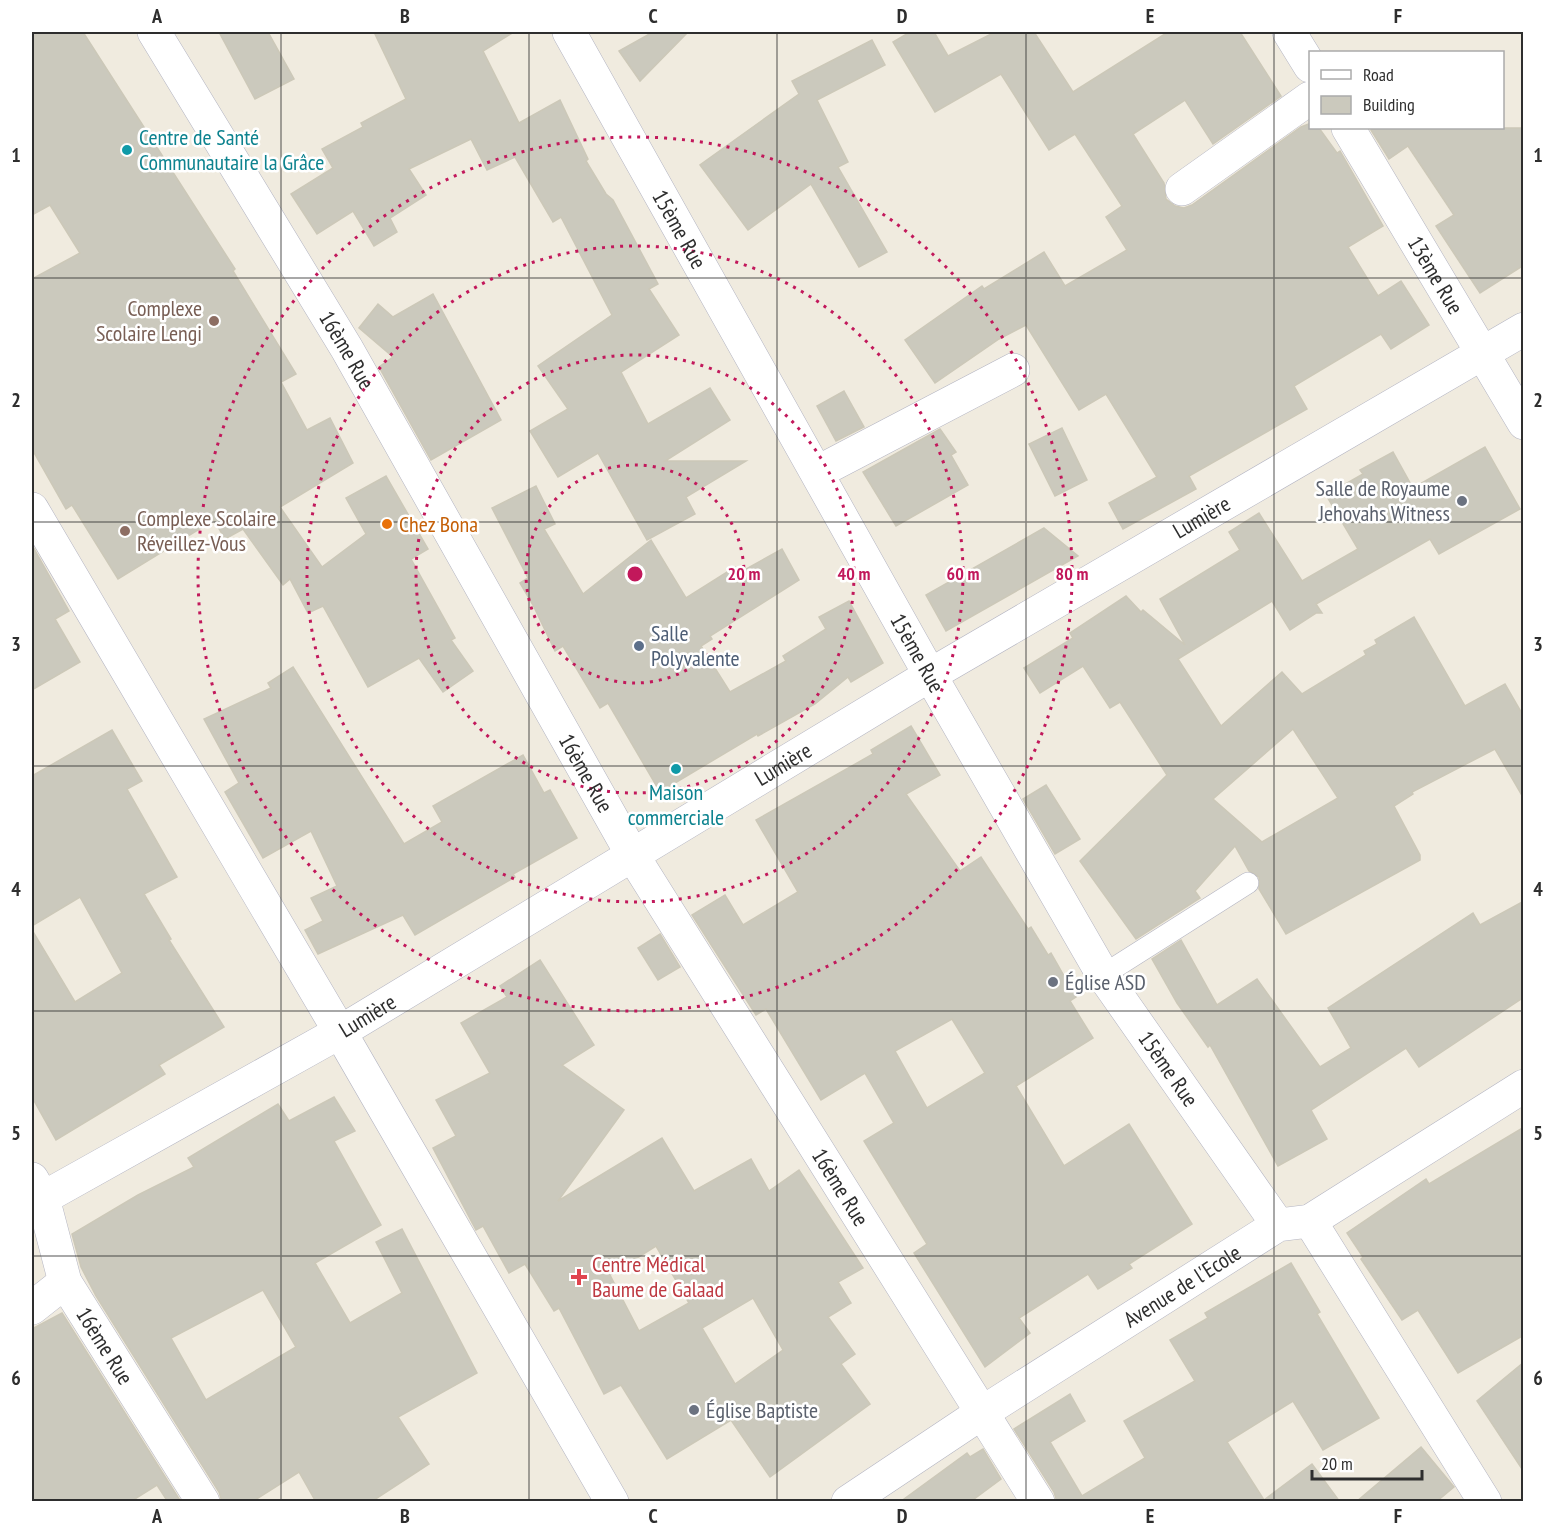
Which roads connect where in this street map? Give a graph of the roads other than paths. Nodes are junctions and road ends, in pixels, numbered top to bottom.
1 (154, 32) edge
2 (569, 32) edge
3 (1289, 32) edge
4 (1309, 63) edge
5 (1309, 99) edge
6 (1349, 129) edge
7 (1182, 189) dead end
8 (1524, 329) edge
9 (1483, 353) junction
10 (1013, 370) dead end
11 (1524, 423) edge
12 (818, 472) junction
13 (32, 509) edge
14 (930, 675) junction
15 (633, 856) junction
16 (1248, 883) dead end
17 (1103, 975) junction
18 (340, 1032) junction
19 (1524, 1086) edge
20 (37, 1188) edge
21 (1310, 1221) junction
22 (1278, 1225) junction
23 (65, 1282) junction
24 (32, 1308) edge
25 (980, 1413) junction
26 (202, 1502) edge
27 (612, 1502) edge
28 (848, 1502) edge
29 (1038, 1502) edge
30 (1485, 1502) edge

1 - 15 street, 16ème Rue
2 - 12 street, 15ème Rue
3 - 4 street
5 - 7 street
6 - 9 street, 13ème Rue
8 - 9 street, Lumière
9 - 11 street, 13ème Rue
9 - 14 street, Lumière
10 - 12 street
12 - 14 street, 15ème Rue
13 - 18 street
14 - 15 street, Lumière
14 - 17 street, 15ème Rue
15 - 18 street, Lumière
15 - 25 street, 16ème Rue
16 - 17 lane
17 - 22 street, 15ème Rue
18 - 20 street, Lumière
18 - 27 street
19 - 21 street, Avenue de l'Ecole
20 - 23 street, 16ème Rue
21 - 22 street, Avenue de l'Ecole
21 - 30 street
22 - 25 street, Avenue de l'Ecole
23 - 24 street
23 - 26 street, 16ème Rue
25 - 28 street, Avenue de l'Ecole
25 - 29 street, 16ème Rue

